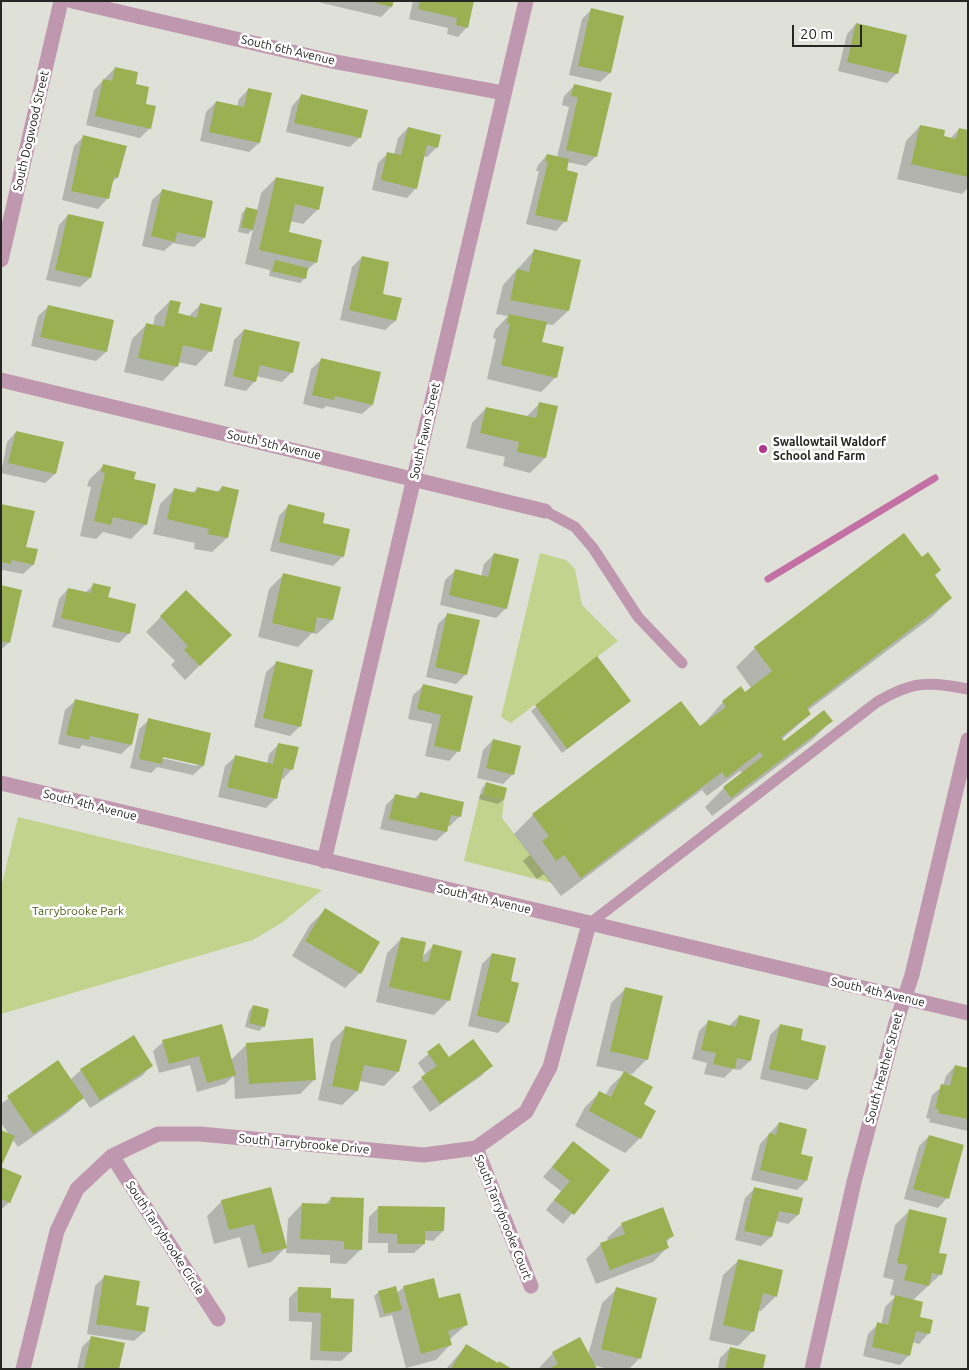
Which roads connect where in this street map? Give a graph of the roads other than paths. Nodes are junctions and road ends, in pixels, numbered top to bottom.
1 (61, 1) edge
2 (72, 1) edge
3 (526, 1) edge
4 (504, 93) junction
5 (1, 260) edge
6 (1, 380) edge
7 (414, 478) junction
8 (545, 511) joint
9 (682, 663) dead end
10 (968, 689) edge
11 (968, 740) edge
12 (1, 783) edge
13 (324, 861) junction
14 (588, 924) junction
15 (904, 998) junction
16 (968, 1013) edge
17 (476, 1148) junction
18 (112, 1156) junction
19 (531, 1286) dead end
20 (218, 1319) dead end
21 (23, 1369) edge
22 (812, 1369) edge

1 - 5 street, South Dogwood Street
2 - 4 street, South 6th Avenue
3 - 4 street, South Fawn Street
4 - 7 street, South Fawn Street
6 - 7 street, South 5th Avenue
7 - 8 street, South 5th Avenue
7 - 13 street, South Fawn Street
8 - 9 lane
10 - 14 lane
11 - 15 street, South Heather Street
12 - 13 street, South 4th Avenue
13 - 14 street, South 4th Avenue
14 - 15 street, South 4th Avenue
14 - 17 street, South Tarrybrooke Drive
15 - 16 street, South 4th Avenue
15 - 22 street, South Heather Street
17 - 18 street, South Tarrybrooke Drive
17 - 19 street, South Tarrybrooke Court
18 - 20 street, South Tarrybrooke Circle
18 - 21 street, South Tarrybrooke Drive

